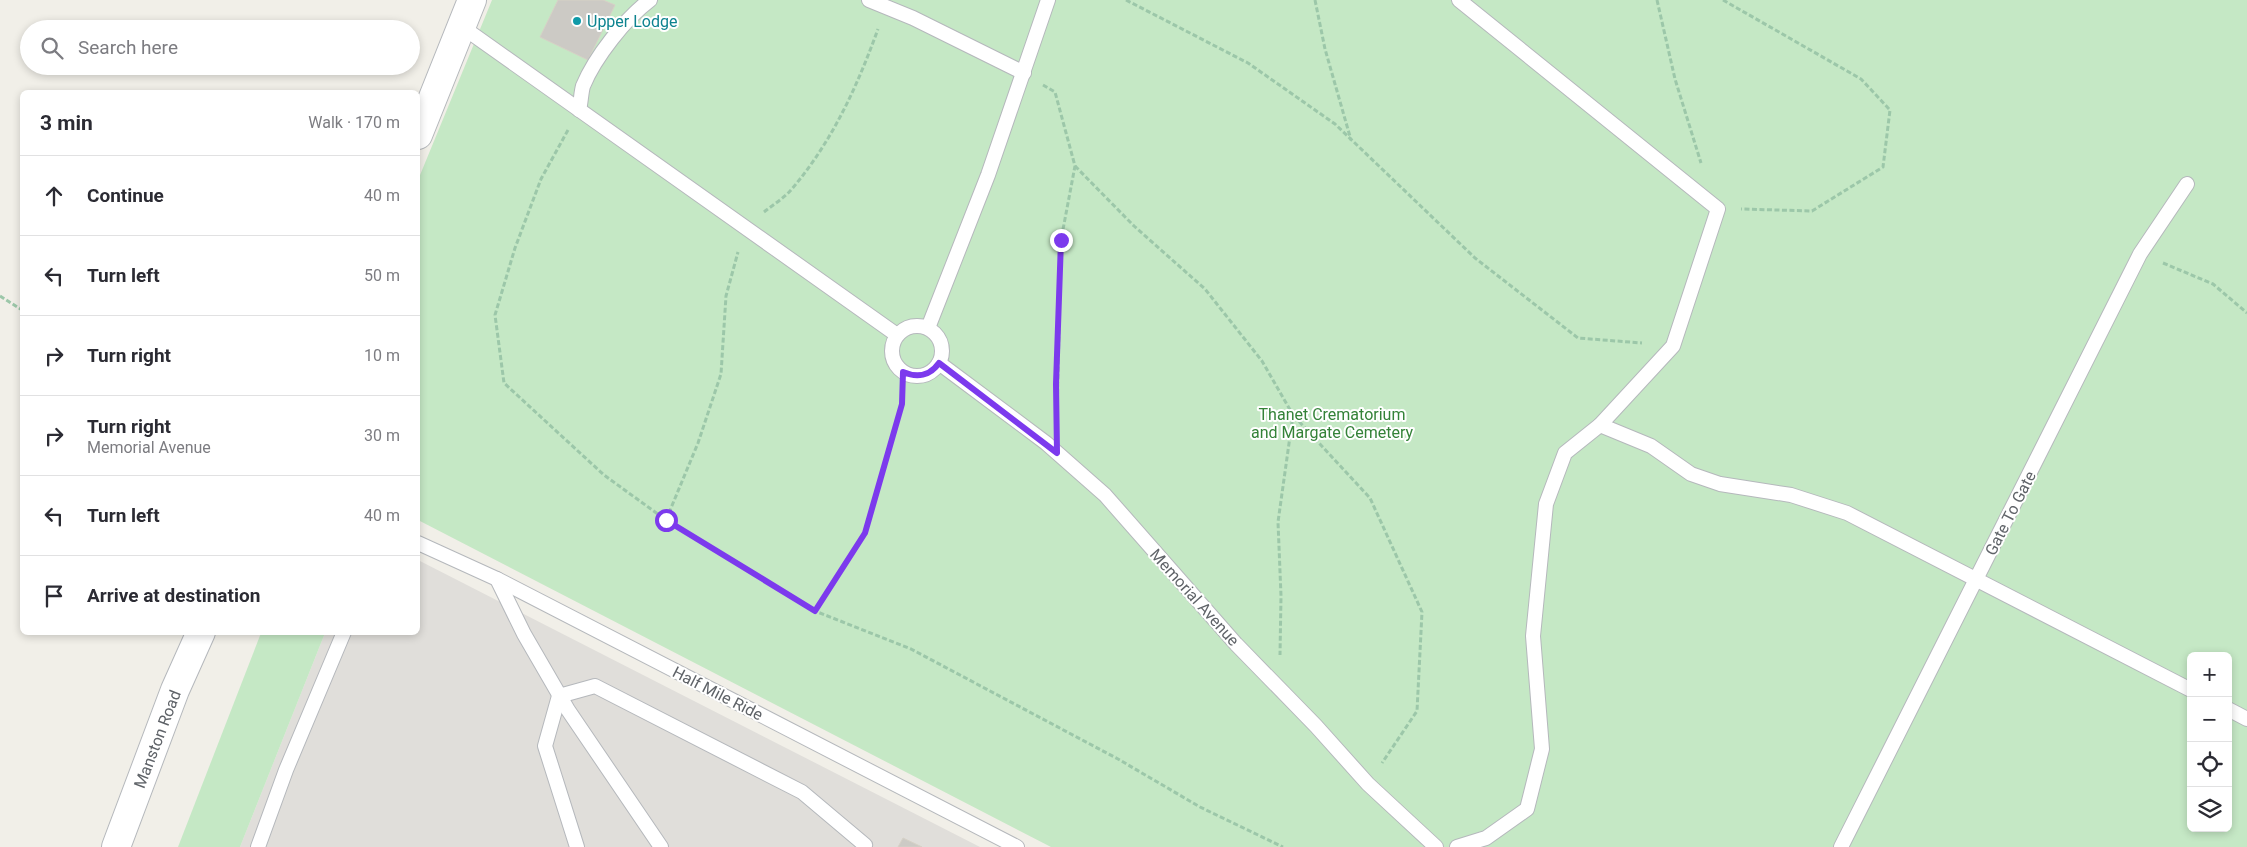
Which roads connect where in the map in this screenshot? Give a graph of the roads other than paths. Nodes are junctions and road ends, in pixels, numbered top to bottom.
1 (472, 0) edge
2 (650, 0) edge
3 (869, 0) edge
4 (1048, 0) edge
5 (1459, 0) edge
6 (461, 26) junction
7 (1024, 73) junction
8 (580, 110) junction
9 (420, 130) edge
10 (2187, 184) dead end
11 (928, 328) junction
12 (897, 335) junction
13 (939, 363) junction
14 (1600, 425) junction
15 (420, 544) edge
16 (497, 579) junction
17 (1977, 580) junction
18 (200, 635) edge
19 (343, 635) edge
20 (2187, 688) edge
21 (559, 696) junction
22 (2232, 711) edge
23 (2247, 719) edge
24 (575, 845) edge
25 (116, 847) edge
26 (258, 847) edge
27 (662, 847) edge
28 (864, 847) edge
29 (1017, 847) edge
30 (1436, 847) edge
31 (1457, 847) edge
32 (1841, 847) edge

1 - 6 street
2 - 8 lane
3 - 7 lane
4 - 7 lane
5 - 14 lane
6 - 8 lane
6 - 9 street
7 - 11 lane
8 - 12 lane
10 - 17 lane, Gate To Gate
11 - 12 lane
11 - 13 lane
12 - 13 lane
13 - 30 lane, Memorial Avenue
14 - 17 lane
14 - 31 lane
15 - 16 lane, Half Mile Ride
16 - 21 lane
16 - 29 lane, Half Mile Ride
17 - 20 lane
17 - 32 lane, Gate To Gate
18 - 25 street, Manston Road
19 - 26 lane
21 - 24 lane
21 - 27 lane
21 - 28 lane
22 - 23 lane

